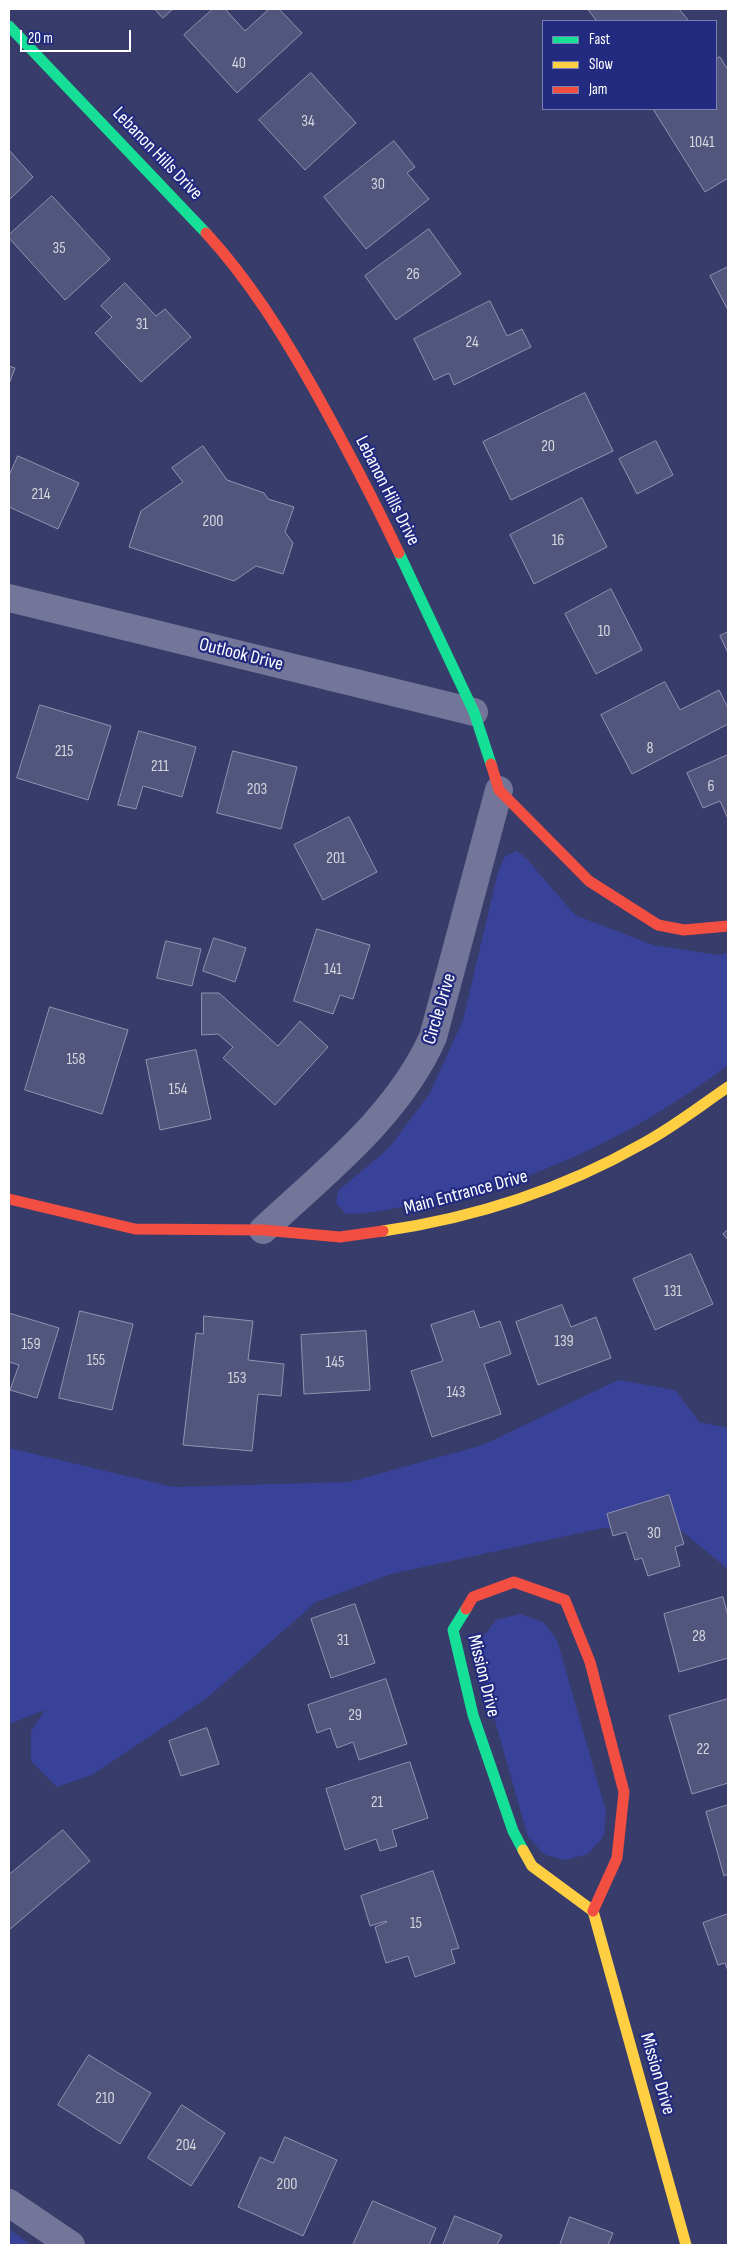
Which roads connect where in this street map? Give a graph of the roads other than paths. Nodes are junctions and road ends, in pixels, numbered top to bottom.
1 (9, 26) edge
2 (9, 598) edge
3 (474, 712) junction
4 (499, 790) junction
5 (728, 926) edge
6 (728, 1086) edge
7 (9, 1199) edge
8 (264, 1230) junction
9 (593, 1911) junction
10 (9, 2203) edge
11 (71, 2245) edge
12 (686, 2245) edge

1 - 3 street, Lebanon Hills Drive
2 - 3 street, Outlook Drive
3 - 4 street, Lebanon Hills Drive
4 - 5 street, Lebanon Hills Drive
4 - 8 street, Circle Drive
6 - 8 street, Main Entrance Drive
7 - 8 street, Main Entrance Drive
9 - 9 street, Mission Drive
9 - 12 street, Mission Drive
10 - 11 street

